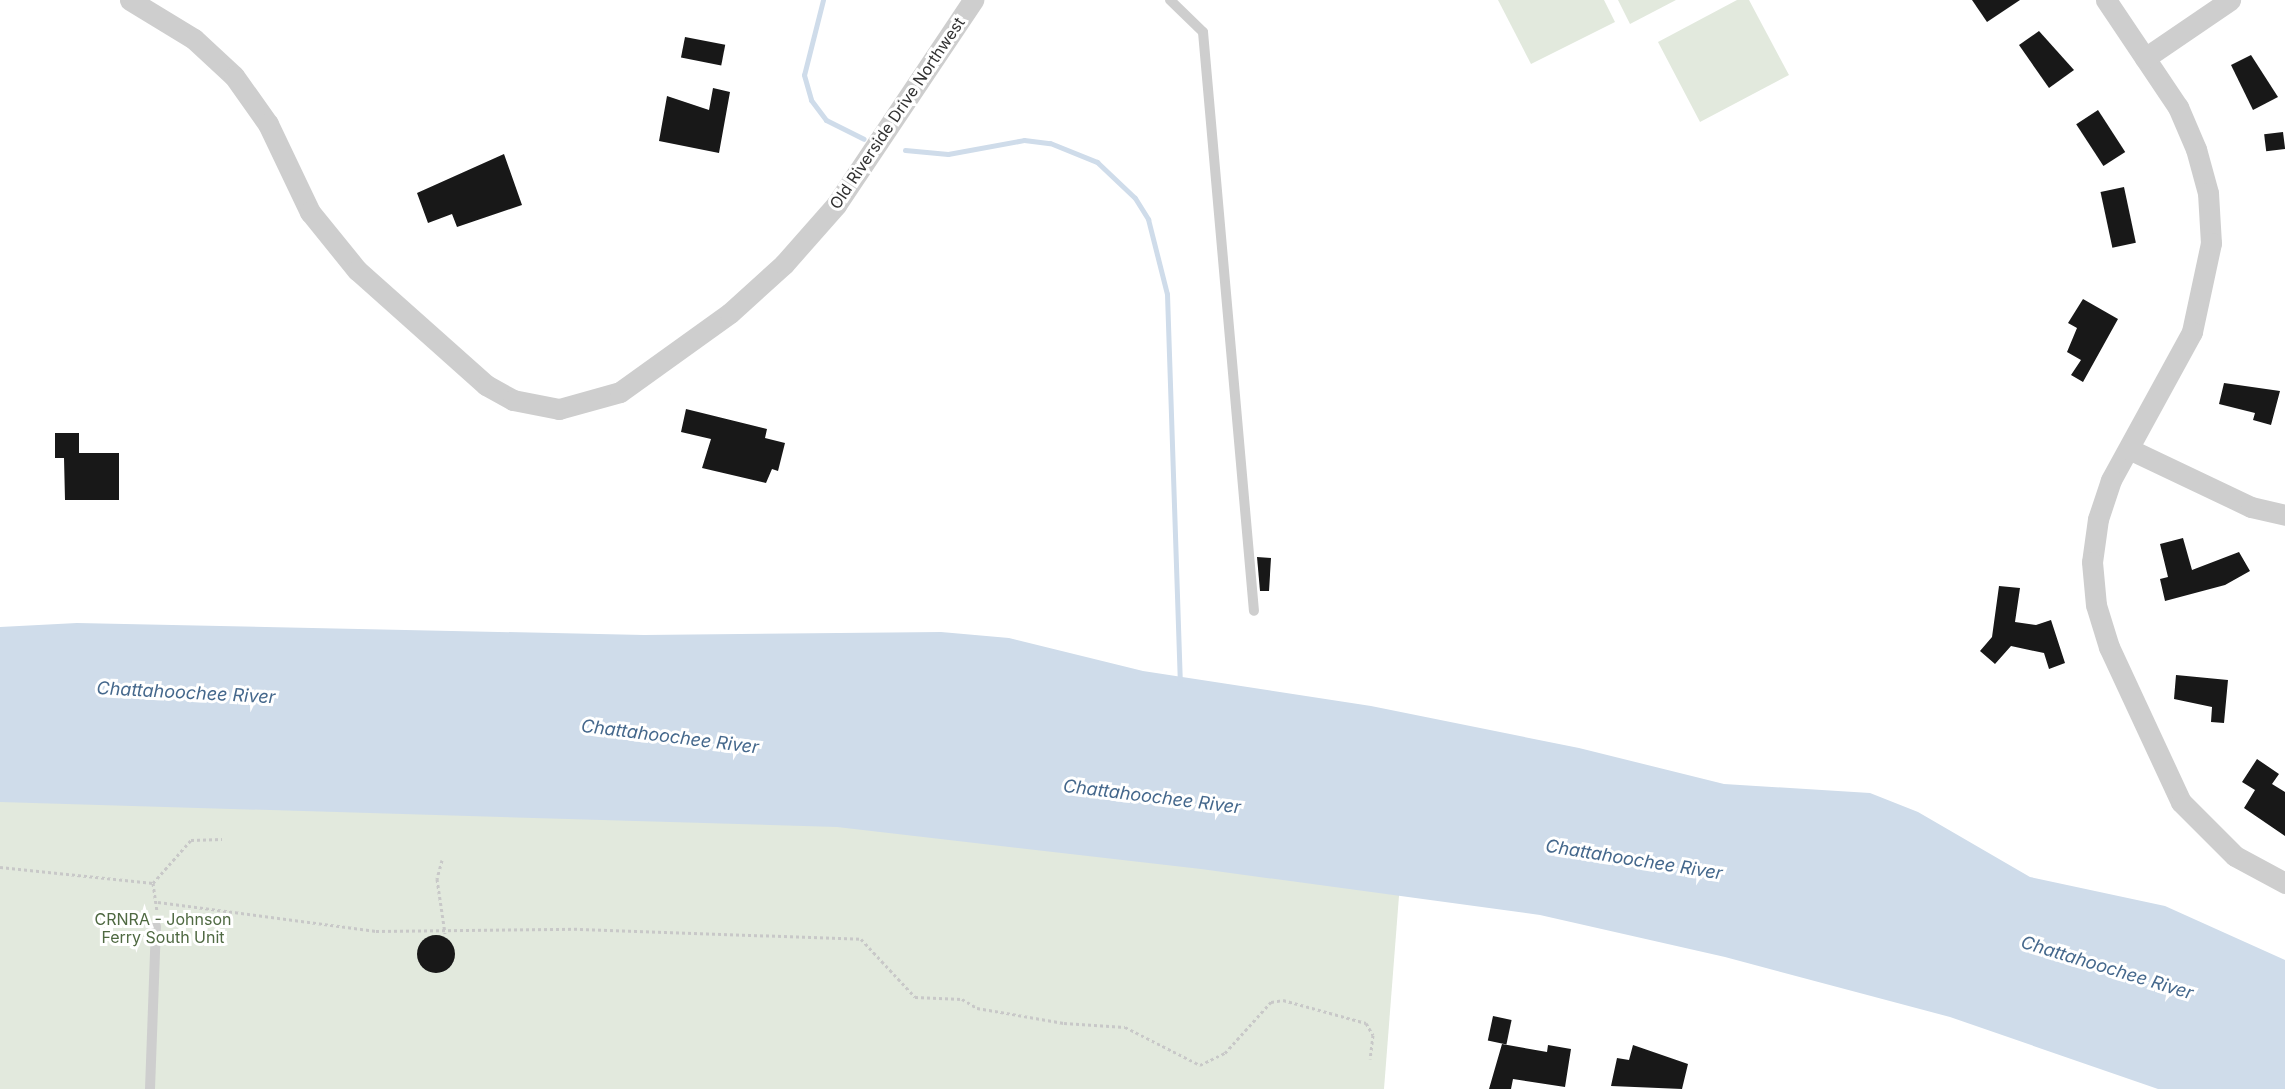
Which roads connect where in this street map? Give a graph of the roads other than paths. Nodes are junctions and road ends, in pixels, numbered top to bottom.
1 (130, 0) edge
2 (973, 0) edge
3 (1170, 0) edge
4 (2106, 0) edge
5 (2230, 0) edge
6 (2145, 58) junction
7 (2129, 449) junction
8 (2285, 515) edge
9 (1254, 611) dead end
10 (2285, 883) edge
11 (156, 926) road end
12 (150, 1089) edge

1 - 2 street, Old Riverside Drive Northwest
3 - 9 lane
4 - 6 street
5 - 6 street
6 - 7 street
7 - 8 street
7 - 10 street
11 - 12 lane

